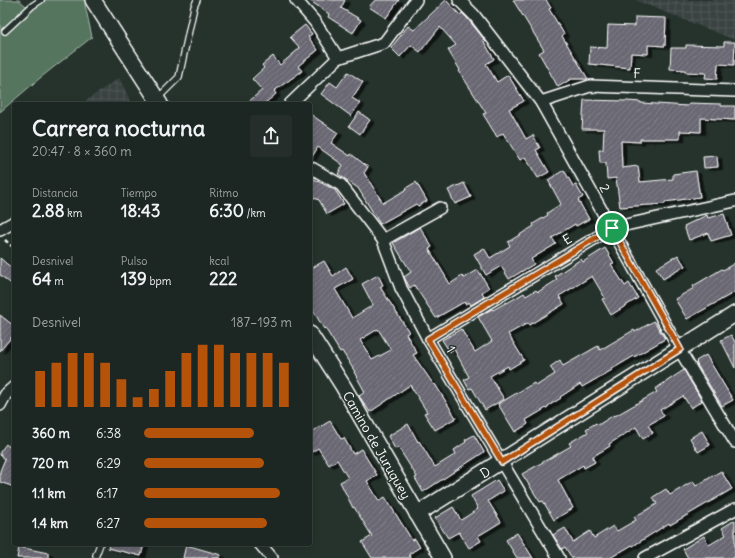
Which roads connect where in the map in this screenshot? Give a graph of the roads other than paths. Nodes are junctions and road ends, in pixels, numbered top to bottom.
1 (41, 0) edge
2 (93, 0) edge
3 (198, 0) edge
4 (296, 0) edge
5 (416, 0) edge
6 (459, 0) edge
7 (5, 31) dead end
8 (338, 58) junction
9 (735, 91) edge
10 (159, 102) edge
11 (292, 102) edge
12 (541, 102) junction
13 (312, 168) edge
14 (735, 201) edge
15 (440, 208) dead end
16 (12, 223) edge
17 (612, 228) junction
18 (0, 230) edge
19 (382, 240) junction
20 (735, 314) edge
21 (312, 337) edge
22 (428, 339) junction
23 (680, 349) junction
24 (12, 389) edge
25 (0, 405) edge
26 (735, 442) edge
27 (502, 462) junction
28 (735, 509) edge
29 (417, 514) junction
30 (99, 546) edge
31 (262, 546) edge
32 (96, 555) dead end
33 (272, 558) edge
34 (443, 558) edge
35 (559, 558) edge
36 (645, 558) edge

1 - 7 lane
2 - 10 street
3 - 10 lane
4 - 8 street
5 - 8 street
6 - 12 street, 2
8 - 11 street
9 - 12 street, F
12 - 17 street, 2
13 - 19 street, 1
14 - 17 street, E
15 - 19 street
16 - 18 street
17 - 22 street, E
17 - 23 street, 2
19 - 22 street, 1
20 - 23 street, D
21 - 29 street, Camino de Juruquey
22 - 27 street, 1
23 - 26 street, 2
23 - 27 street, D
24 - 25 street
27 - 29 street, D
27 - 35 street, 1
28 - 36 street
29 - 34 street, Camino de Juruquey
30 - 32 lane
31 - 33 street

